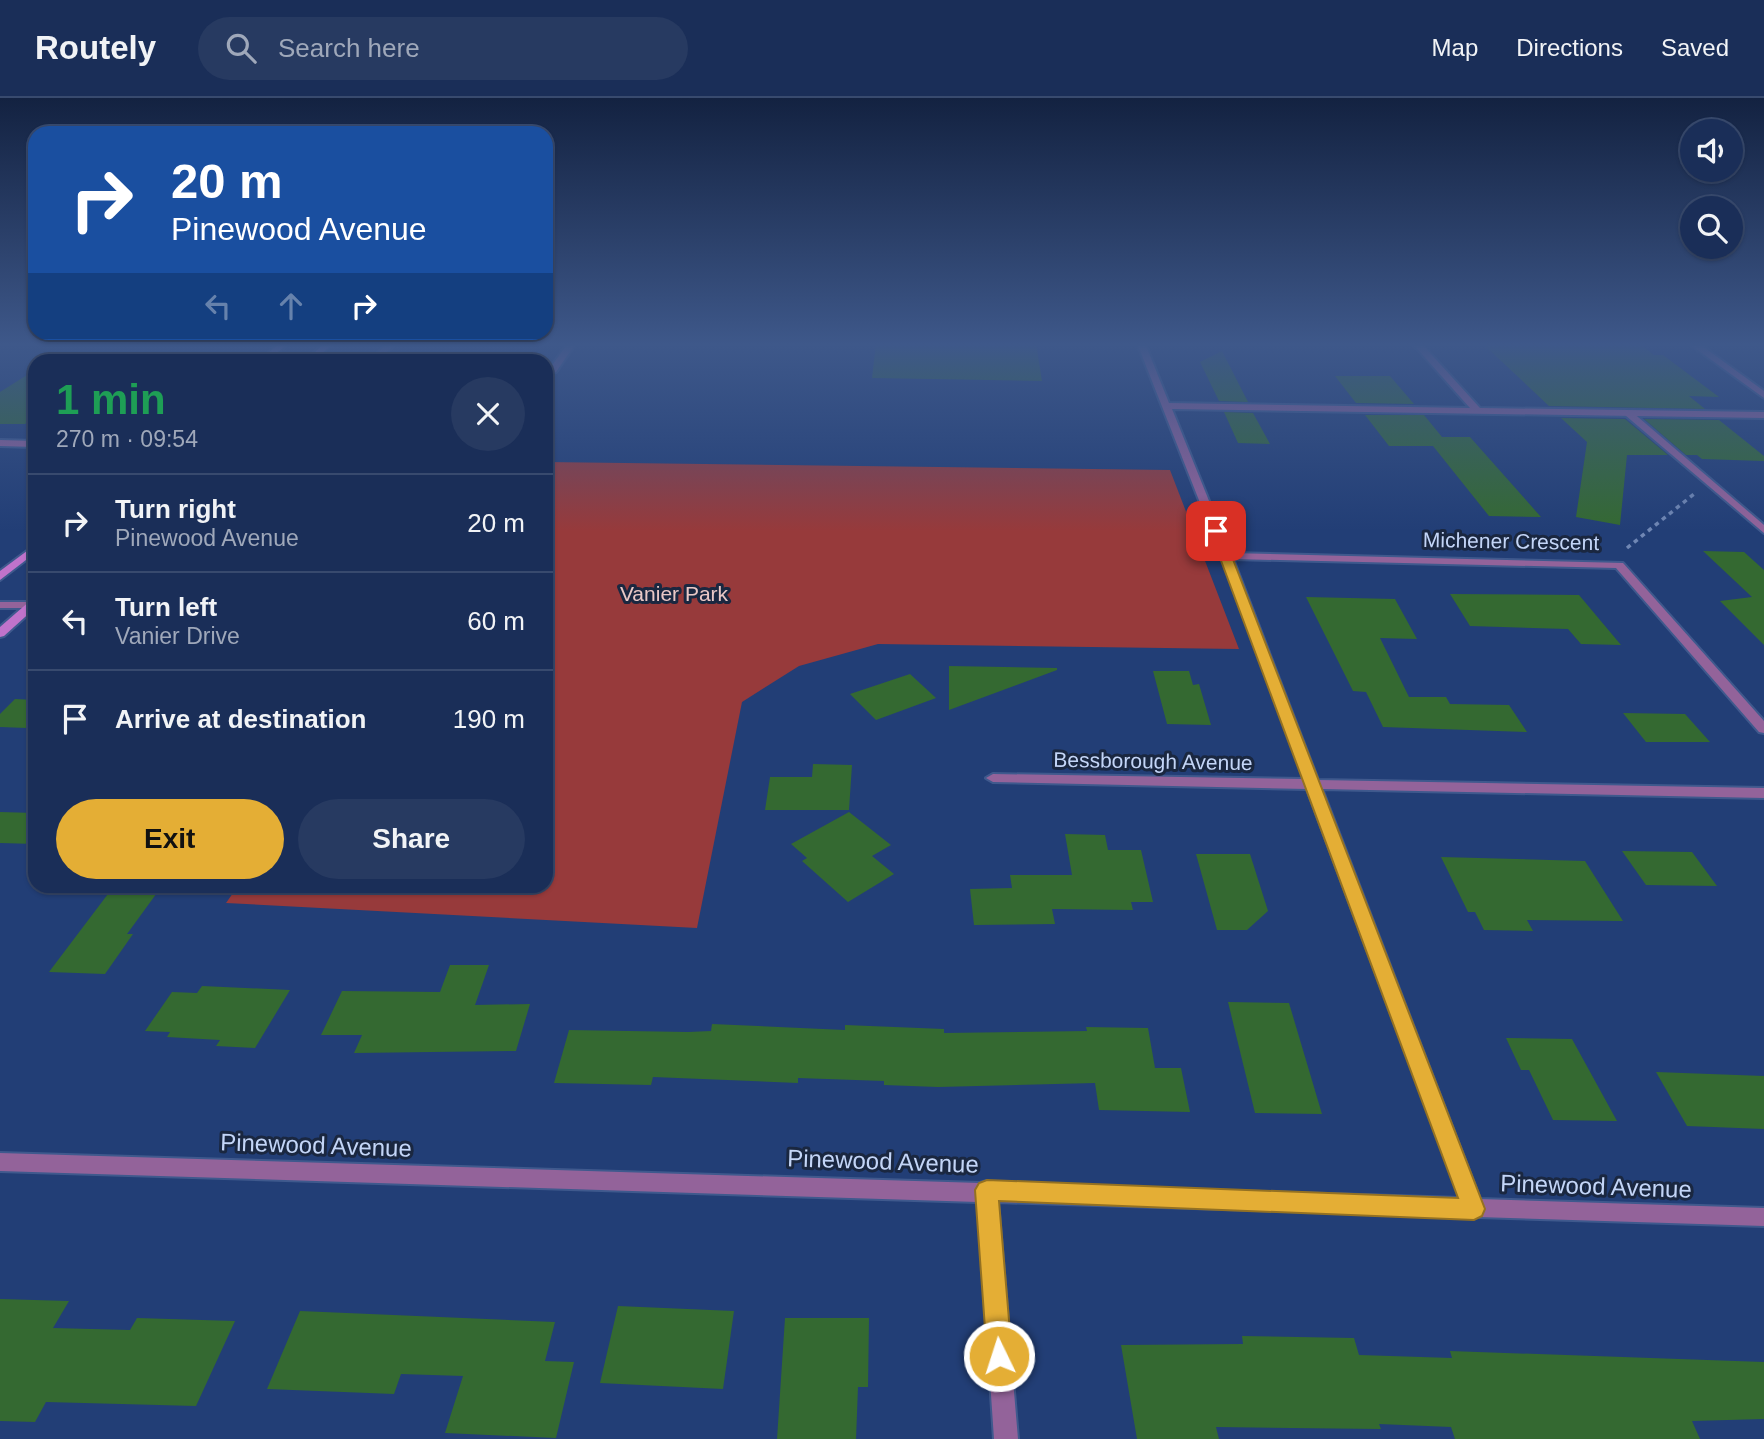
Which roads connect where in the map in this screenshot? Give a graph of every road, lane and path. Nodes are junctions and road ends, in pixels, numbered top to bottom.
1 (1166, 406) joint
2 (1473, 406) edge
3 (1478, 411) junction
4 (1628, 413) junction
5 (1764, 415) edge
6 (0, 443) edge
7 (28, 444) edge
8 (1708, 482) junction
9 (1764, 530) edge
10 (28, 554) edge
11 (1226, 555) junction
12 (1619, 565) junction
13 (0, 577) edge
14 (28, 604) edge
15 (0, 605) edge
16 (28, 608) edge
17 (0, 633) edge
18 (1764, 729) edge
19 (993, 778) dead end
20 (1311, 786) junction
21 (1764, 793) edge
22 (0, 1162) edge
23 (987, 1190) junction
24 (1474, 1209) junction
25 (1764, 1217) edge
26 (1006, 1439) edge

1 - 3 street
1 - 11 street
2 - 3 street
3 - 4 street
4 - 5 street
4 - 8 street
6 - 7 street
8 - 9 street
8 - 12 path
10 - 13 main road
11 - 12 street, Michener Crescent
11 - 20 street
12 - 18 street, Michener Crescent
14 - 15 street
16 - 17 main road
19 - 20 street, Bessborough Avenue
20 - 21 street
20 - 24 street
22 - 23 street, Pinewood Avenue
23 - 24 street, Pinewood Avenue
23 - 26 street
24 - 25 street, Pinewood Avenue

